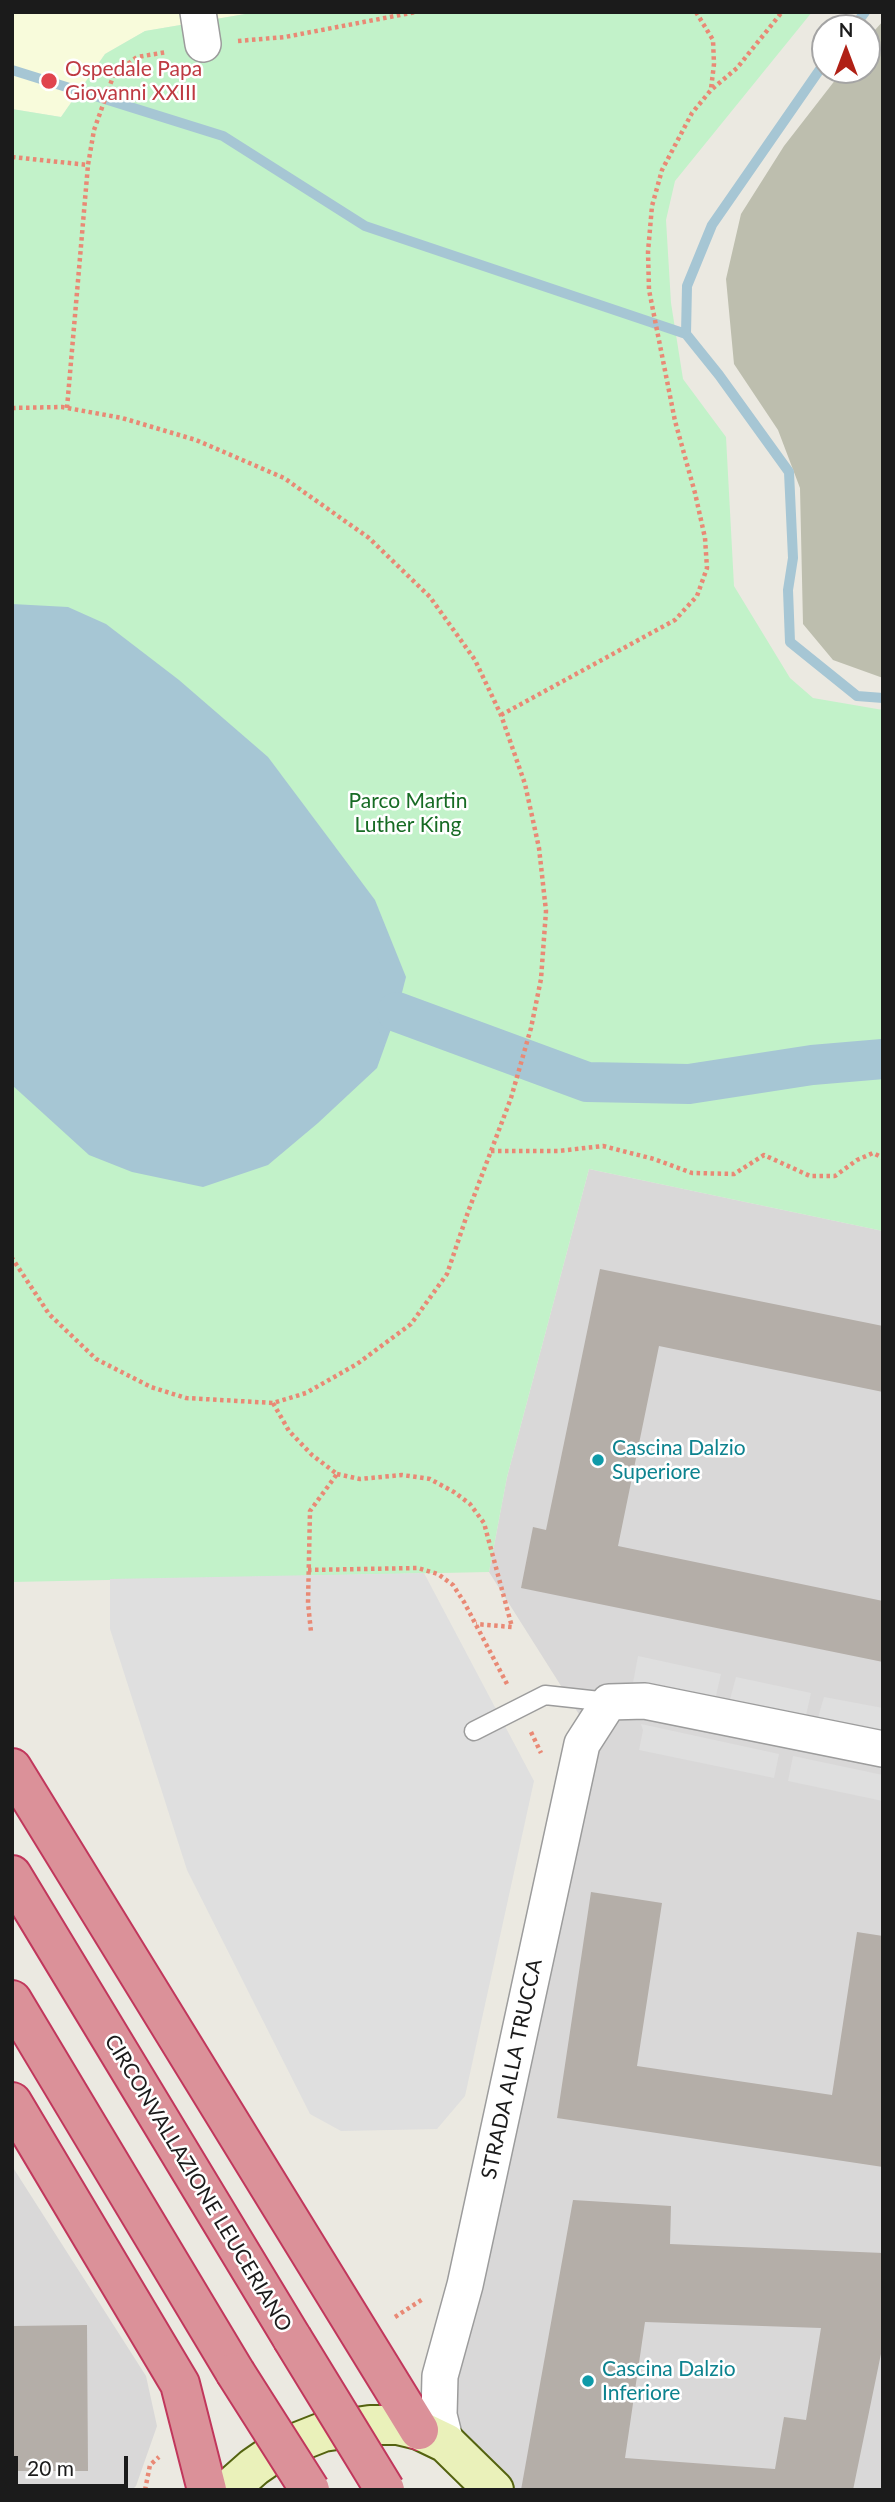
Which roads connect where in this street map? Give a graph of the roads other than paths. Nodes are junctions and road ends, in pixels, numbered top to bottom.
1 (609, 1702) junction
2 (474, 1731) dead end
3 (883, 1749) edge
4 (12, 1768) edge
5 (12, 1875) edge
6 (12, 2000) edge
7 (12, 2102) edge
8 (433, 2437) junction
9 (206, 2490) edge
10 (228, 2490) edge
11 (310, 2490) edge
12 (385, 2490) edge
13 (494, 2490) edge

1 - 2 lane
1 - 3 street
1 - 8 street, STRADA ALLA TRUCCA
4 - 8 highway
5 - 12 highway, CIRCONVALLAZIONE LEUCERIANO, bridge
6 - 11 highway, bridge
7 - 9 highway
8 - 10 street
8 - 13 street

